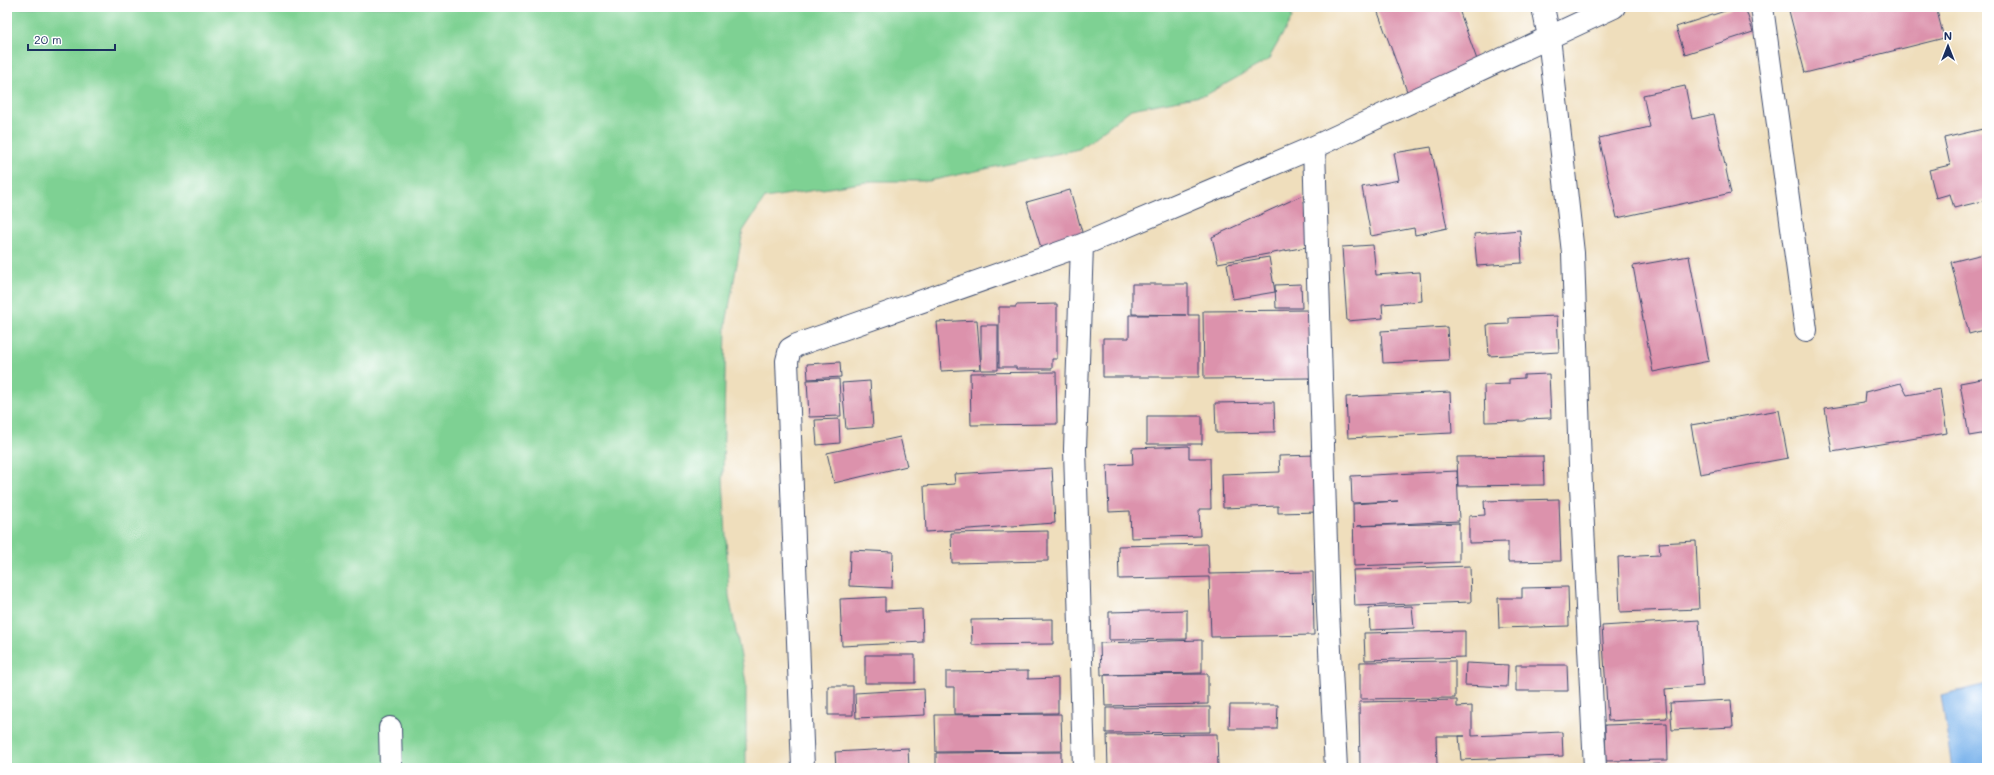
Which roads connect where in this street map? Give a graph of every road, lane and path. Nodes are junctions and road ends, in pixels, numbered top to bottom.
1 (1543, 7) edge
2 (1614, 7) edge
3 (1762, 7) edge
4 (1549, 36) junction
5 (1314, 147) junction
6 (1082, 245) junction
7 (1806, 330) dead end
8 (390, 728) dead end
9 (391, 768) edge
10 (803, 768) edge
11 (1084, 768) edge
12 (1336, 768) edge
13 (1595, 768) edge

1 - 4 street
2 - 4 street
3 - 7 street
4 - 5 street
4 - 13 street
5 - 6 street
5 - 12 street
6 - 10 street
6 - 11 street
8 - 9 street

